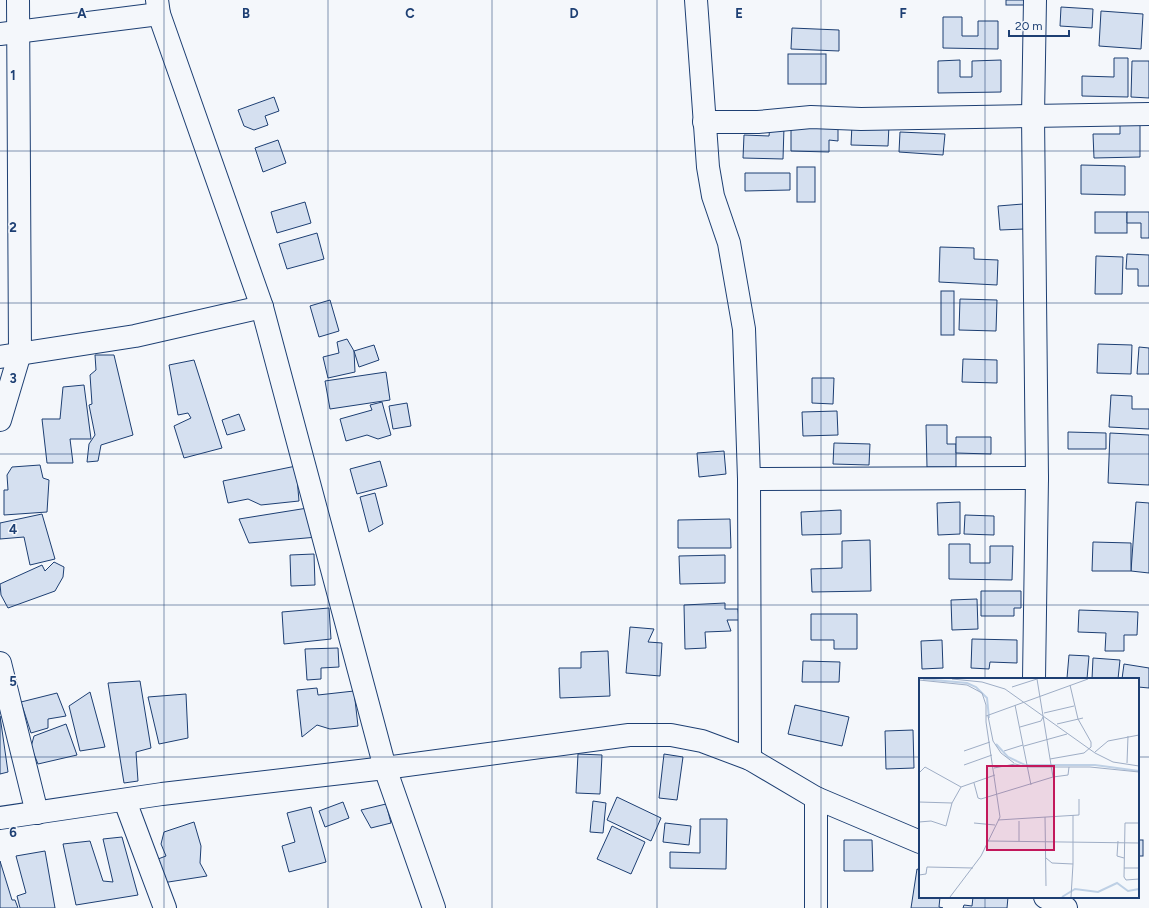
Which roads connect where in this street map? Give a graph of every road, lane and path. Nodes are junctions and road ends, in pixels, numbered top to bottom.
1 (18, 0) edge
2 (696, 0) edge
3 (1035, 0) edge
4 (158, 7) edge
5 (7, 33) edge
6 (1149, 114) edge
7 (1033, 116) junction
8 (704, 122) junction
9 (262, 307) junction
10 (7, 356) edge
11 (0, 420) edge
12 (1037, 478) junction
13 (749, 479) junction
14 (0, 663) edge
15 (1034, 678) edge
16 (750, 759) junction
17 (385, 768) junction
18 (816, 798) junction
19 (125, 801) junction
20 (37, 813) junction
21 (0, 818) edge
22 (919, 842) edge
23 (1047, 898) edge
24 (165, 908) edge
25 (434, 908) edge
26 (816, 908) edge
27 (1066, 908) edge

1 - 5 street
2 - 8 street
3 - 7 street
4 - 5 street
4 - 9 street
5 - 10 street
6 - 7 street
7 - 8 street
7 - 12 street
8 - 13 street
9 - 10 street
9 - 17 street
10 - 11 street
12 - 13 street
12 - 15 street
13 - 16 street
14 - 20 street
16 - 17 street
16 - 18 street
17 - 19 street
17 - 25 street
18 - 22 street
18 - 26 street
19 - 20 street
19 - 24 street
20 - 21 street
23 - 27 street

